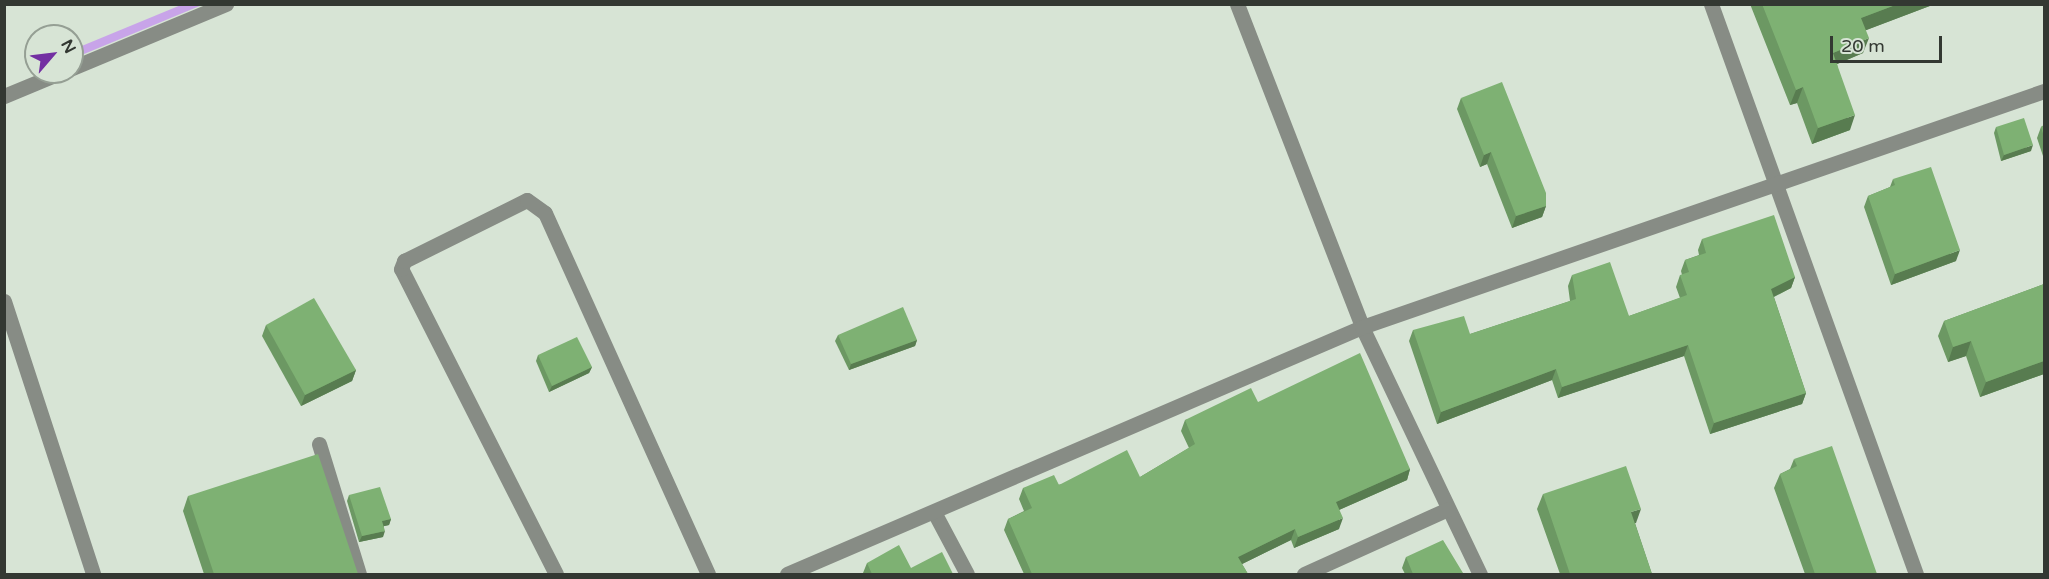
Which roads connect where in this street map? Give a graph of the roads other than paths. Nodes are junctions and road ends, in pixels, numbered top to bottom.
1 (226, 4) edge
2 (1237, 4) edge
3 (1711, 4) edge
4 (84, 63) edge
5 (33, 84) edge
6 (2044, 91) edge
7 (4, 96) edge
8 (1775, 183) junction
9 (4, 301) edge
10 (1362, 327) junction
11 (319, 444) dead end
12 (1448, 509) junction
13 (934, 512) junction
14 (93, 574) edge
15 (358, 574) edge
16 (556, 574) edge
17 (708, 574) edge
18 (787, 574) edge
19 (967, 574) edge
20 (1304, 574) edge
21 (1480, 574) edge
22 (1916, 574) edge

1 - 4 street
2 - 10 street
3 - 8 street
5 - 7 street
6 - 8 street
8 - 10 street
8 - 22 street
9 - 14 street
10 - 12 street
10 - 13 street
11 - 15 street
12 - 20 street
12 - 21 street
13 - 18 street
13 - 19 street
16 - 17 street

